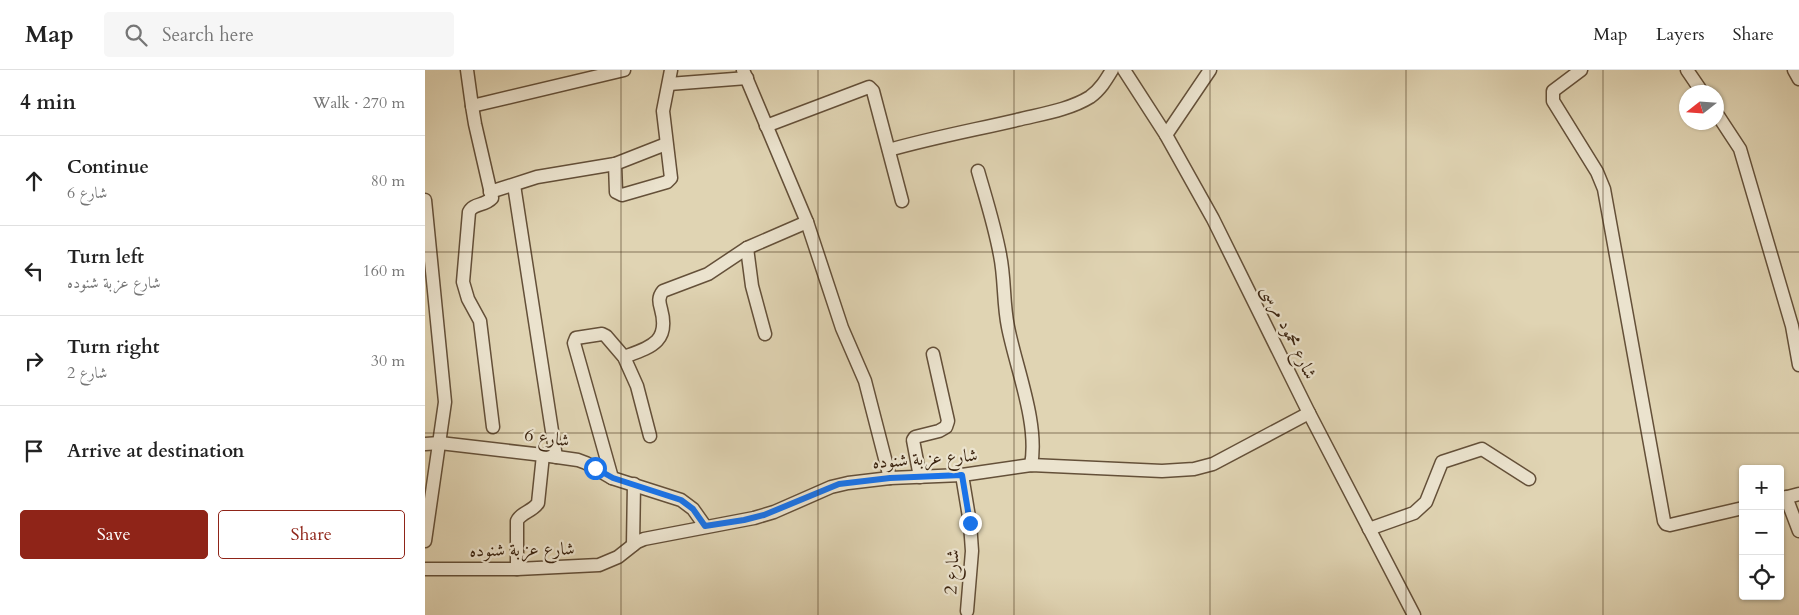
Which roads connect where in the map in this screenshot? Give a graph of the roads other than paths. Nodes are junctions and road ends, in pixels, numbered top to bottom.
1 (467, 70) edge
2 (623, 70) edge
3 (671, 70) edge
4 (1111, 70) edge
5 (1124, 70) edge
6 (1210, 70) edge
7 (1581, 70) edge
8 (1687, 70) edge
9 (1794, 70) edge
10 (747, 73) edge
11 (1799, 79) edge
12 (669, 84) junction
13 (1697, 85) edge
14 (472, 106) junction
15 (1724, 125) edge
16 (766, 126) junction
17 (1166, 134) junction
18 (667, 144) junction
19 (889, 150) junction
20 (615, 164) junction
21 (978, 171) dead end
22 (514, 185) junction
23 (490, 192) junction
24 (425, 200) edge
25 (901, 201) dead end
26 (807, 222) junction
27 (747, 248) junction
28 (1795, 325) edge
29 (765, 334) dead end
30 (933, 354) dead end
31 (624, 357) junction
32 (1799, 364) edge
33 (1309, 413) junction
34 (493, 427) dead end
35 (649, 436) dead end
36 (440, 443) junction
37 (425, 444) edge
38 (549, 456) junction
39 (1031, 465) junction
40 (962, 475) junction
41 (920, 477) junction
42 (613, 478) junction
43 (890, 478) junction
44 (1529, 479) dead end
45 (634, 484) junction
46 (1799, 494) edge
47 (1784, 498) edge
48 (1784, 500) edge
49 (1739, 509) edge
50 (705, 526) junction
51 (1369, 529) junction
52 (1799, 531) edge
53 (425, 541) edge
54 (633, 545) junction
55 (517, 568) junction
56 (425, 569) edge
57 (967, 611) dead end
58 (1414, 615) edge

1 - 14 street
2 - 14 street
3 - 12 street
4 - 19 street
5 - 17 street, شارع محمود مرسى
6 - 17 street
7 - 49 street
8 - 13 street
9 - 11 street
10 - 12 street
10 - 16 street
12 - 18 street
14 - 23 street
15 - 28 street
16 - 19 street
16 - 26 street
17 - 33 street, شارع محمود مرسى
18 - 20 street
18 - 20 street
19 - 25 street
20 - 22 street
21 - 39 street
22 - 23 street
22 - 38 street
23 - 34 street
24 - 36 street
26 - 27 street
26 - 43 street
27 - 29 street
27 - 31 street
28 - 32 street
30 - 41 street
31 - 35 street
31 - 42 street
33 - 39 street, شارع عزبة شنوده
33 - 51 street, شارع محمود مرسى
36 - 37 street, شارع 6
36 - 38 street, شارع 6
36 - 53 street
38 - 42 street, شارع 6
38 - 55 street
39 - 40 street, شارع عزبة شنوده
40 - 41 street, شارع عزبة شنوده
40 - 57 street, شارع 2
41 - 43 street, شارع عزبة شنوده
42 - 45 street, شارع 6
43 - 50 street, شارع عزبة شنوده
44 - 51 street
45 - 50 street, شارع 6
45 - 54 street
46 - 47 street
48 - 52 street
50 - 54 street, شارع عزبة شنوده
51 - 58 street, شارع محمود مرسى
54 - 55 street, شارع عزبة شنوده
55 - 56 street, شارع عزبة شنوده

